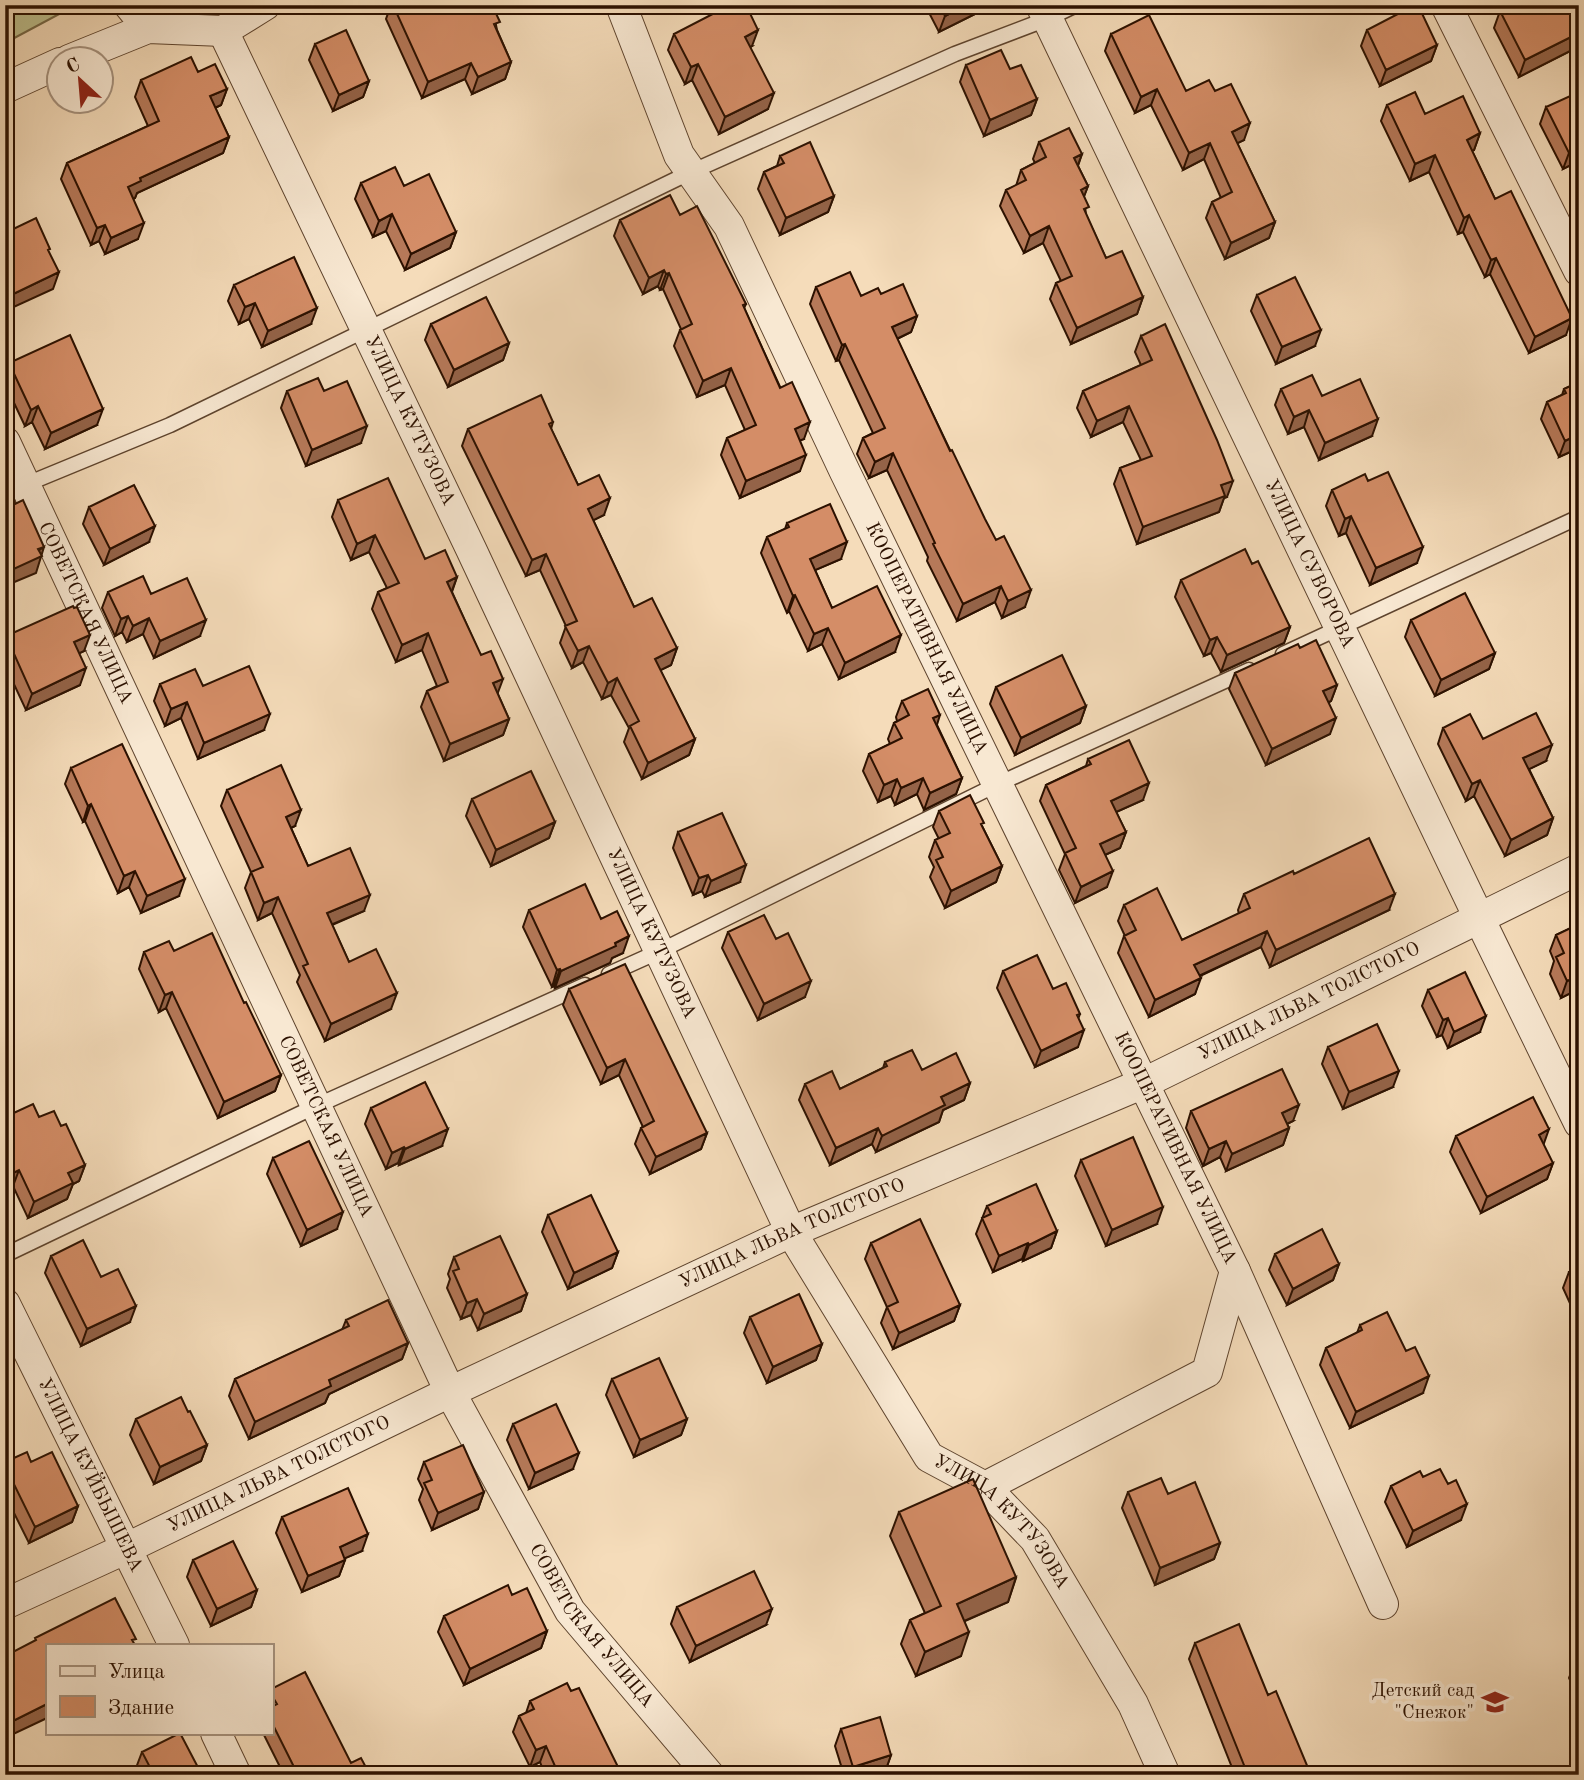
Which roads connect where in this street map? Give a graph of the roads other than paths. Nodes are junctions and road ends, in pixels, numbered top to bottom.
1 (129, 5) edge
2 (265, 5) edge
3 (621, 5) edge
4 (1076, 5) edge
5 (1447, 5) edge
6 (1044, 12) edge
7 (148, 28) junction
8 (223, 31) junction
9 (104, 46) edge
10 (46, 69) edge
11 (5, 88) edge
12 (691, 172) junction
13 (1579, 271) edge
14 (365, 329) junction
15 (5, 442) edge
16 (15, 489) edge
17 (1579, 517) edge
18 (1340, 628) junction
19 (998, 784) junction
20 (1579, 869) edge
21 (1479, 918) junction
22 (660, 951) junction
23 (1144, 1083) junction
24 (316, 1106) junction
25 (1579, 1123) edge
26 (791, 1232) junction
27 (5, 1255) edge
28 (1236, 1271) junction
29 (5, 1304) edge
30 (450, 1392) junction
31 (985, 1487) junction
32 (127, 1548) junction
33 (5, 1604) edge
34 (1383, 1604) dead end
35 (174, 1644) edge
36 (216, 1734) edge
37 (236, 1775) edge
38 (709, 1775) edge
39 (1165, 1775) edge

1 - 7 street
2 - 8 street
3 - 12 street, КООПЕРАТИВНАЯ УЛИЦА
4 - 6 lane
5 - 13 street
6 - 12 lane
6 - 18 street, УЛИЦА СУВОРОВА
7 - 8 street
7 - 9 street
8 - 14 street, УЛИЦА КУТУЗОВА
10 - 11 street
12 - 14 lane
12 - 19 street, КООПЕРАТИВНАЯ УЛИЦА
14 - 16 lane
14 - 22 street, УЛИЦА КУТУЗОВА
15 - 16 street, СОВЕТСКАЯ УЛИЦА
16 - 24 street, СОВЕТСКАЯ УЛИЦА
17 - 18 lane
18 - 19 lane
18 - 21 street, УЛИЦА СУВОРОВА
19 - 22 lane
19 - 23 street, КООПЕРАТИВНАЯ УЛИЦА
20 - 21 street, УЛИЦА ЛЬВА ТОЛСТОГО
21 - 23 street, УЛИЦА ЛЬВА ТОЛСТОГО
21 - 25 street, УЛИЦА СУВОРОВА
22 - 24 lane
22 - 26 street, УЛИЦА КУТУЗОВА
23 - 26 street, УЛИЦА ЛЬВА ТОЛСТОГО
23 - 28 street, КООПЕРАТИВНАЯ УЛИЦА
24 - 27 lane
24 - 30 street, СОВЕТСКАЯ УЛИЦА
26 - 30 street, УЛИЦА ЛЬВА ТОЛСТОГО
26 - 31 street, УЛИЦА КУТУЗОВА
28 - 31 street, КООПЕРАТИВНАЯ УЛИЦА
28 - 34 street, КООПЕРАТИВНАЯ УЛИЦА
29 - 32 street, УЛИЦА КУЙБЫШЕВА
30 - 32 street, УЛИЦА ЛЬВА ТОЛСТОГО
30 - 38 street, СОВЕТСКАЯ УЛИЦА
31 - 39 street, УЛИЦА КУТУЗОВА
32 - 33 street, УЛИЦА ЛЬВА ТОЛСТОГО
32 - 35 street, УЛИЦА КУЙБЫШЕВА
36 - 37 street

